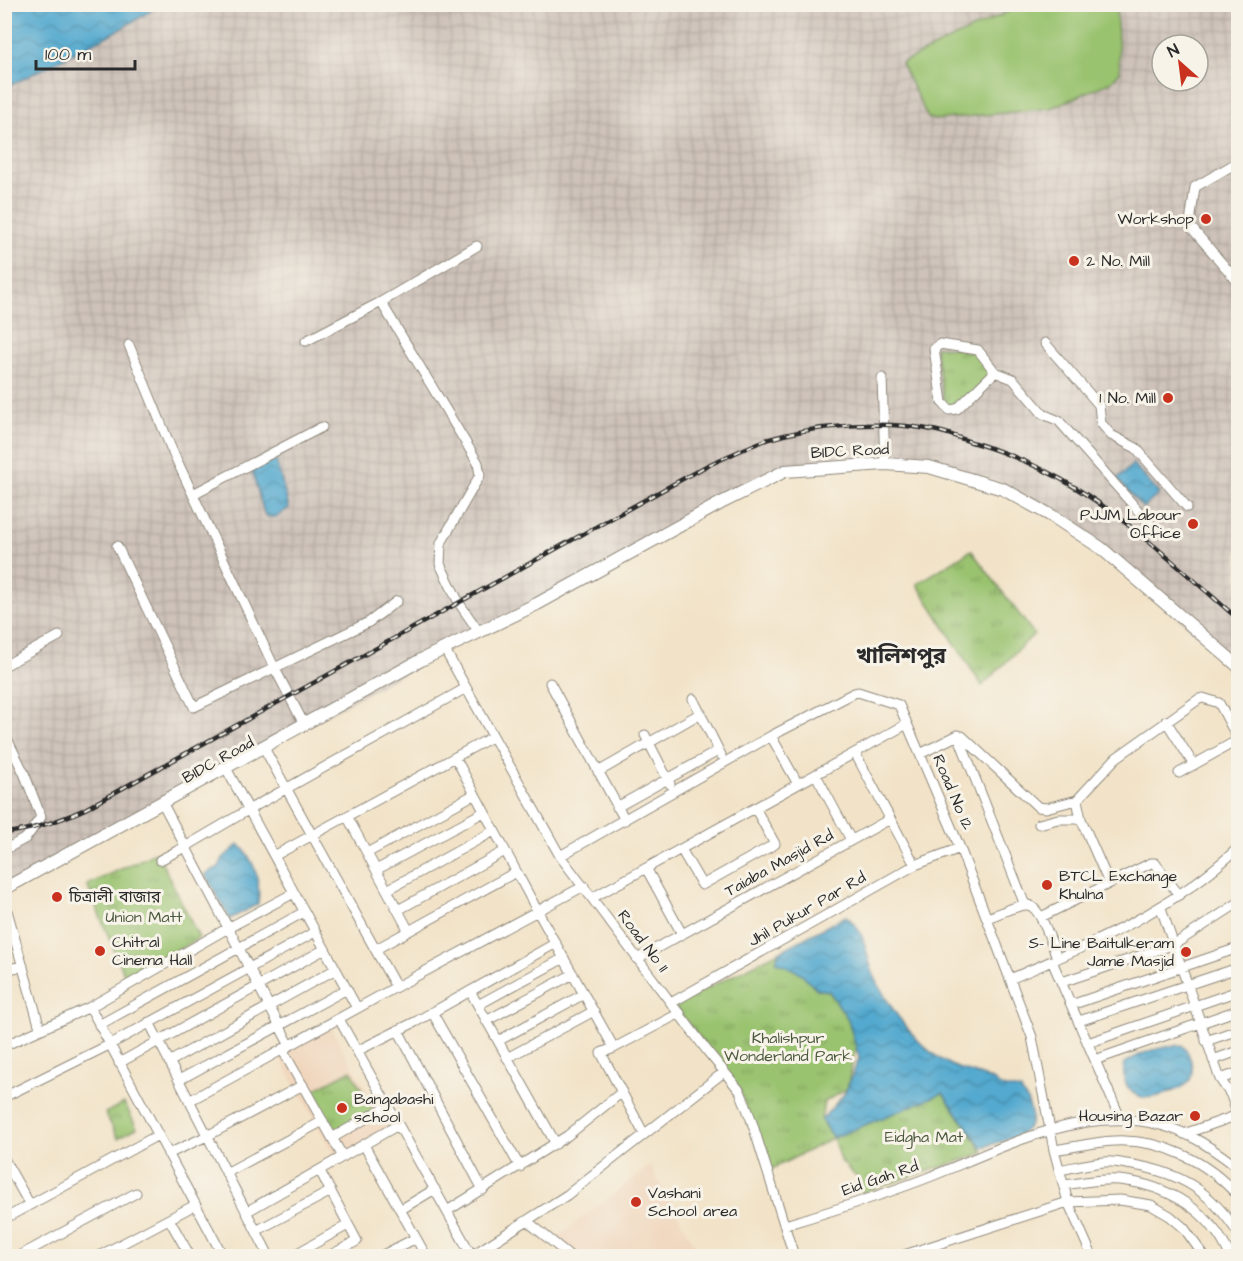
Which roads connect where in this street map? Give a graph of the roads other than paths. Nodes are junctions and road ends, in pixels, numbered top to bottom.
1 (1239, 162) edge
2 (477, 246) dead end
3 (1239, 282) edge
4 (381, 302) junction
5 (306, 341) dead end
6 (1045, 343) dead end
7 (129, 345) dead end
8 (995, 372) junction
9 (882, 378) dead end
10 (322, 427) dead end
11 (885, 464) junction
12 (193, 494) junction
13 (1187, 507) dead end
14 (1157, 532) dead end
15 (117, 546) dead end
16 (397, 601) dead end
17 (479, 632) junction
18 (59, 636) dead end
19 (445, 651) junction
20 (4, 666) edge
21 (1239, 666) edge
22 (274, 667) junction
23 (550, 683) dead end
24 (466, 688) junction
25 (693, 699) dead end
26 (701, 713) junction
27 (1166, 721) junction
28 (907, 724) junction
29 (304, 726) junction
30 (4, 733) edge
31 (958, 735) junction
32 (771, 736) junction
33 (492, 737) junction
34 (647, 739) junction
35 (1239, 740) edge
36 (265, 750) junction
37 (718, 751) junction
38 (855, 753) junction
39 (920, 754) junction
40 (455, 757) junction
41 (724, 763) junction
42 (1194, 765) junction
43 (228, 771) junction
44 (598, 772) junction
45 (1179, 772) dead end
46 (816, 774) junction
47 (667, 779) junction
48 (798, 784) junction
49 (286, 789) junction
50 (674, 792) junction
51 (475, 794) junction
52 (1077, 800) junction
53 (164, 805) junction
54 (617, 807) junction
55 (755, 808) junction
56 (248, 810) junction
57 (484, 812) junction
58 (347, 816) junction
59 (890, 819) junction
60 (1081, 819) junction
61 (625, 820) junction
62 (1039, 824) dead end
63 (494, 831) junction
64 (313, 835) junction
65 (851, 840) junction
66 (185, 848) junction
67 (960, 848) junction
68 (1239, 848) edge
69 (681, 849) junction
70 (4, 850) edge
71 (505, 851) junction
72 (367, 853) junction
73 (274, 856) junction
74 (560, 856) junction
75 (160, 860) dead end
76 (915, 865) junction
77 (646, 868) junction
78 (376, 870) junction
79 (516, 872) junction
80 (1109, 883) junction
81 (584, 886) junction
82 (4, 889) edge
83 (387, 890) junction
84 (294, 893) junction
85 (1179, 895) junction
86 (4, 898) edge
87 (592, 898) junction
88 (1239, 903) edge
89 (1025, 905) junction
90 (1161, 908) junction
91 (398, 910) junction
92 (304, 912) junction
93 (538, 912) junction
94 (987, 918) junction
95 (1041, 918) junction
96 (228, 928) junction
97 (409, 931) junction
98 (315, 932) junction
99 (682, 934) junction
100 (555, 943) junction
101 (1175, 944) junction
102 (239, 948) junction
103 (378, 948) dead end
104 (1239, 948) edge
105 (325, 950) junction
106 (564, 958) junction
107 (638, 959) junction
108 (1055, 960) junction
109 (23, 966) junction
110 (249, 967) junction
111 (1182, 967) junction
112 (1239, 968) edge
113 (336, 969) junction
114 (4, 970) edge
115 (573, 974) junction
116 (1010, 979) junction
117 (1062, 982) junction
118 (258, 985) junction
119 (1188, 985) junction
120 (396, 987) junction
121 (347, 989) junction
122 (470, 991) junction
123 (1239, 991) edge
124 (584, 994) junction
125 (671, 1003) junction
126 (478, 1005) junction
127 (1071, 1005) junction
128 (269, 1006) junction
129 (1194, 1006) junction
130 (90, 1007) junction
131 (357, 1008) junction
132 (1239, 1010) edge
133 (594, 1011) junction
134 (432, 1012) junction
135 (680, 1013) junction
136 (339, 1019) junction
137 (486, 1021) junction
138 (149, 1022) junction
139 (1079, 1022) junction
140 (1200, 1023) junction
141 (99, 1024) junction
142 (279, 1025) junction
143 (40, 1028) junction
144 (398, 1030) junction
145 (1239, 1030) edge
146 (158, 1041) junction
147 (498, 1041) junction
148 (1206, 1041) junction
149 (1088, 1043) junction
150 (109, 1045) junction
151 (4, 1046) edge
152 (286, 1046) junction
153 (615, 1048) junction
154 (357, 1051) junction
155 (1239, 1051) edge
156 (507, 1058) junction
157 (1095, 1060) junction
158 (1213, 1060) junction
159 (169, 1062) junction
160 (119, 1063) junction
161 (724, 1072) junction
162 (1239, 1073) edge
163 (1220, 1079) junction
164 (179, 1080) junction
165 (303, 1085) junction
166 (622, 1092) junction
167 (1235, 1094) edge
168 (4, 1097) edge
169 (189, 1101) junction
170 (388, 1106) junction
171 (1238, 1115) edge
172 (1121, 1120) junction
173 (323, 1121) junction
174 (398, 1125) junction
175 (1050, 1129) junction
176 (644, 1134) junction
177 (1184, 1134) junction
178 (158, 1135) junction
179 (207, 1136) junction
180 (332, 1138) junction
181 (556, 1144) junction
182 (364, 1145) junction
183 (1054, 1150) junction
184 (168, 1154) junction
185 (344, 1157) junction
186 (4, 1159) edge
187 (520, 1167) junction
188 (1239, 1168) edge
189 (1059, 1170) junction
190 (320, 1171) junction
191 (226, 1173) junction
192 (1064, 1185) junction
193 (435, 1189) junction
194 (483, 1190) junction
195 (331, 1191) junction
196 (136, 1193) dead end
197 (1239, 1196) edge
198 (1068, 1202) junction
199 (30, 1205) junction
200 (195, 1205) junction
201 (400, 1210) junction
202 (447, 1211) junction
203 (246, 1212) junction
204 (4, 1219) edge
205 (170, 1219) junction
206 (527, 1221) junction
207 (348, 1225) junction
208 (785, 1225) junction
209 (256, 1231) junction
210 (1239, 1233) edge
211 (416, 1238) junction
212 (188, 1256) edge
213 (471, 1256) edge
214 (19, 1257) edge
215 (99, 1257) edge
216 (223, 1257) edge
217 (269, 1257) edge
218 (292, 1257) edge
219 (329, 1257) edge
220 (381, 1257) edge
221 (426, 1257) edge
222 (570, 1257) edge
223 (795, 1257) edge
224 (901, 1257) edge
225 (1092, 1257) edge
226 (1204, 1257) edge
227 (1230, 1257) edge

1 - 3 street
2 - 4 street
4 - 5 street
4 - 17 street
6 - 13 street
7 - 12 street
8 - 8 street
8 - 14 street
9 - 11 street
10 - 12 street
11 - 17 main road, BIDC Road
11 - 21 main road, BIDC Road
12 - 22 street
15 - 22 street
16 - 22 street
17 - 19 main road, BIDC Road
18 - 20 street
19 - 24 street, Road No 11
19 - 29 main road, BIDC Road
19 - 36 main road, BIDC Road
22 - 29 street
23 - 44 street
24 - 33 street, Road No 11
24 - 49 street
25 - 26 street
26 - 34 street
26 - 37 street
27 - 35 street
27 - 42 street
27 - 52 street
28 - 32 street, Road No 12
28 - 38 street
28 - 39 street, Road No 12
29 - 36 main road, BIDC Road
30 - 70 street
31 - 39 street
31 - 52 street
31 - 89 street
32 - 41 street, Road No 12
32 - 48 street
33 - 40 street
33 - 74 street, Road No 11
34 - 44 street
34 - 47 street
35 - 42 street
36 - 43 main road, BIDC Road
36 - 49 street
37 - 41 street
37 - 47 street
38 - 46 street
38 - 59 street
39 - 67 street, Road No 12
40 - 51 street
40 - 58 street
41 - 50 street, Road No 12
42 - 45 street
43 - 53 main road, BIDC Road
43 - 56 street
44 - 54 street
46 - 48 street
46 - 65 street
47 - 50 street
47 - 54 street
48 - 55 street
49 - 56 street
49 - 64 street
50 - 61 street, Road No 12
51 - 57 street
51 - 72 street
52 - 60 street
53 - 66 street
53 - 82 main road, BIDC Road
53 - 86 main road, BIDC Road
54 - 61 street
55 - 69 street
55 - 69 street
56 - 66 street
56 - 73 street
57 - 63 street
57 - 78 street
58 - 64 street
58 - 72 street
59 - 65 street, Taiaba Masjid Rd
59 - 76 street
60 - 62 street
60 - 80 street
61 - 74 street, Road No 12
63 - 71 street
63 - 83 street
64 - 73 street
64 - 120 street
65 - 99 street, Taiaba Masjid Rd
66 - 75 street
66 - 96 street
67 - 76 street, Jhil Pukur Par Rd
67 - 94 street, Road No 12
68 - 85 street
69 - 77 street
71 - 79 street
71 - 91 street
72 - 78 street
73 - 84 street
74 - 81 street, Road No 11
76 - 125 street, Jhil Pukur Par Rd
77 - 87 street
77 - 99 street
78 - 83 street
79 - 93 street
79 - 97 street
80 - 85 street
80 - 95 street
81 - 87 street, Road No 11
81 - 93 street
83 - 91 street
84 - 92 street
84 - 96 street
85 - 90 street
86 - 109 street
87 - 107 street, Road No 11
88 - 101 street
89 - 94 street
89 - 95 street
90 - 101 street
90 - 108 street
91 - 97 street
92 - 98 street
92 - 102 street
93 - 100 street
93 - 120 street
94 - 116 street, Road No 12
95 - 108 street
96 - 102 street
96 - 130 street
97 - 103 street
98 - 105 street
98 - 110 street
99 - 107 street, Taiaba Masjid Rd
100 - 106 street
100 - 122 street
101 - 111 street
101 - 117 street
102 - 110 street
102 - 141 street
104 - 111 street
105 - 113 street
105 - 118 street
106 - 115 street
106 - 126 street
107 - 125 street, Road No 11
108 - 116 street
108 - 117 street
109 - 114 street
109 - 143 street
110 - 118 street
110 - 138 street
111 - 119 street
111 - 127 street
112 - 119 street
113 - 121 street
113 - 128 street
115 - 124 street
115 - 137 street
116 - 175 street, Road No 12
117 - 127 street
118 - 128 street
118 - 146 street
119 - 129 street
119 - 139 street
120 - 131 street
121 - 131 street
121 - 142 street
122 - 126 street
122 - 134 street
123 - 129 street
124 - 133 street
124 - 147 street
125 - 135 street, Road No 11
126 - 137 street
127 - 139 street
128 - 142 street
128 - 159 street
129 - 140 street
129 - 149 street
130 - 141 street
130 - 143 street
131 - 136 street
132 - 140 street
133 - 153 street
133 - 156 street
134 - 144 street
134 - 187 street
135 - 153 street
135 - 161 street, Road No 11
136 - 152 street
136 - 154 street
137 - 147 street
138 - 146 street
138 - 150 street
139 - 149 street
140 - 148 street
140 - 157 street
141 - 150 street
142 - 152 street
142 - 164 street
143 - 151 street
144 - 154 street
144 - 194 street
145 - 148 street
146 - 159 street
146 - 160 street
147 - 156 street
148 - 158 street
149 - 157 street
150 - 160 street
150 - 168 street
152 - 165 street
152 - 169 street
153 - 166 street
154 - 170 street
155 - 158 street
156 - 181 street
157 - 172 street
158 - 163 street
159 - 164 street
160 - 178 street
161 - 176 street
161 - 208 street, Road No 11
162 - 163 street
163 - 167 street
164 - 169 street
165 - 173 street
165 - 179 street
166 - 176 street
166 - 181 street
167 - 171 street
169 - 179 street
170 - 174 street
170 - 180 street
171 - 177 street
172 - 175 street, Eid Gah Rd
172 - 177 street, Eid Gah Rd
173 - 180 street
173 - 191 street
174 - 182 street
174 - 193 street
175 - 183 street, Road No 12
175 - 208 street, Eid Gah Rd
176 - 206 street
177 - 188 street, Eid Gah Rd
178 - 184 street
178 - 199 street
179 - 184 street
179 - 191 street
180 - 185 street
181 - 187 street
182 - 185 street
182 - 201 street
183 - 189 street, Road No 12
183 - 197 street
184 - 200 street
185 - 190 street
186 - 199 street
187 - 194 street
189 - 192 street, Road No 12
189 - 210 street
190 - 195 street
190 - 203 street
191 - 203 street
192 - 198 street, Road No 12
192 - 227 street
193 - 201 street
193 - 202 street
194 - 202 street
195 - 207 street
195 - 209 street
196 - 214 street
198 - 224 street
198 - 225 street, Road No 12
198 - 226 street
199 - 204 street
200 - 205 street
200 - 216 street
201 - 211 street
202 - 213 street
203 - 209 street
205 - 212 street
205 - 215 street
206 - 213 street
206 - 222 street
207 - 218 street
207 - 219 street
208 - 223 street, Road No 11
209 - 217 street
211 - 220 street
211 - 221 street

